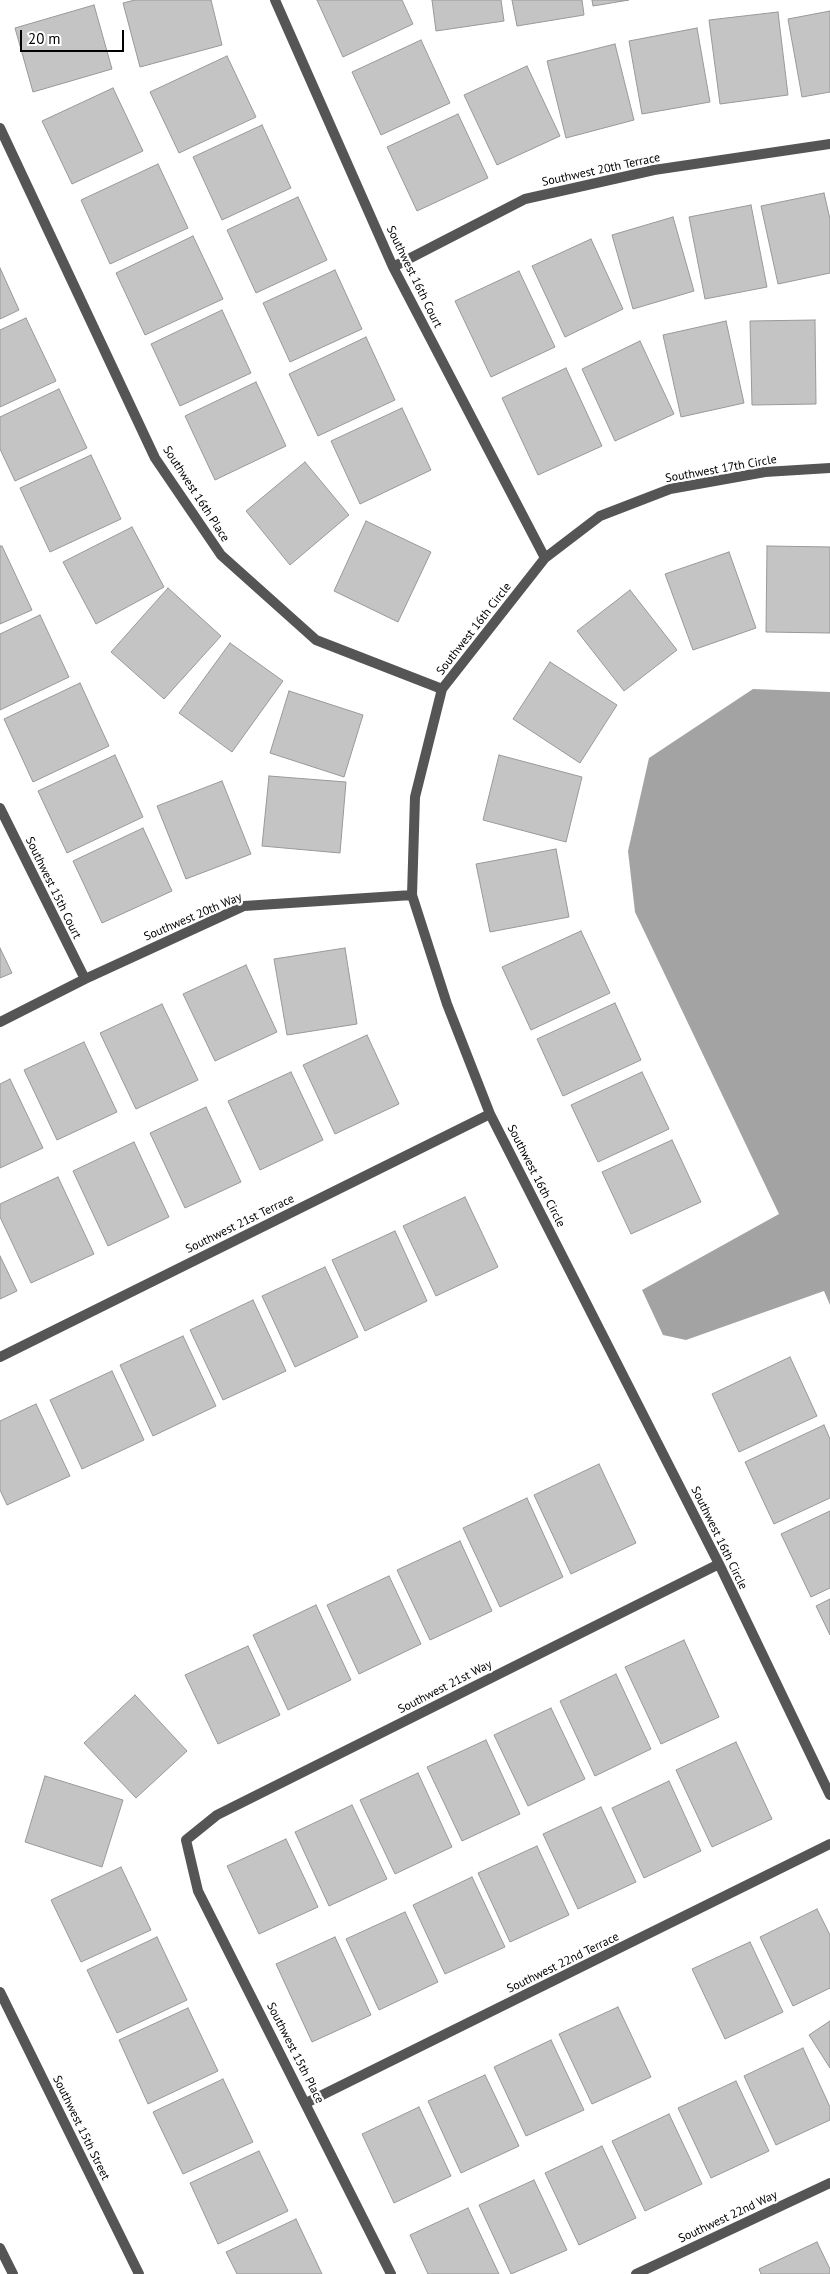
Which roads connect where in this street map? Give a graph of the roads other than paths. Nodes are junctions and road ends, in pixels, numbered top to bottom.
1 (275, 0) edge
2 (0, 128) edge
3 (830, 144) edge
4 (393, 268) junction
5 (830, 468) edge
6 (546, 558) junction
7 (442, 689) junction
8 (0, 808) edge
9 (412, 895) junction
10 (85, 980) junction
11 (0, 1022) edge
12 (490, 1114) junction
13 (0, 1357) edge
14 (719, 1564) junction
15 (830, 1795) edge
16 (186, 1840) joint
17 (830, 1844) edge
18 (0, 1992) edge
19 (306, 2104) junction
20 (830, 2183) edge
21 (0, 2248) edge
22 (13, 2274) edge
23 (139, 2274) edge
24 (391, 2274) edge
25 (636, 2274) edge

1 - 4 street, Southwest 16th Court
2 - 7 street, Southwest 16th Place
3 - 4 street, Southwest 20th Terrace
4 - 6 street, Southwest 16th Court
5 - 6 street, Southwest 17th Circle
6 - 7 street, Southwest 16th Circle
7 - 9 street, Southwest 16th Circle
8 - 10 street, Southwest 15th Court
9 - 10 street, Southwest 20th Way
9 - 12 street, Southwest 16th Circle
10 - 11 street, Southwest 20th Way
12 - 13 street, Southwest 21st Terrace
12 - 14 street, Southwest 16th Circle
14 - 15 street, Southwest 16th Circle
14 - 16 street, Southwest 21st Way
16 - 19 street, Southwest 15th Place
17 - 19 street, Southwest 22nd Terrace
18 - 23 street, Southwest 15th Street
19 - 24 street, Southwest 15th Place
20 - 25 street, Southwest 22nd Way
21 - 22 street

